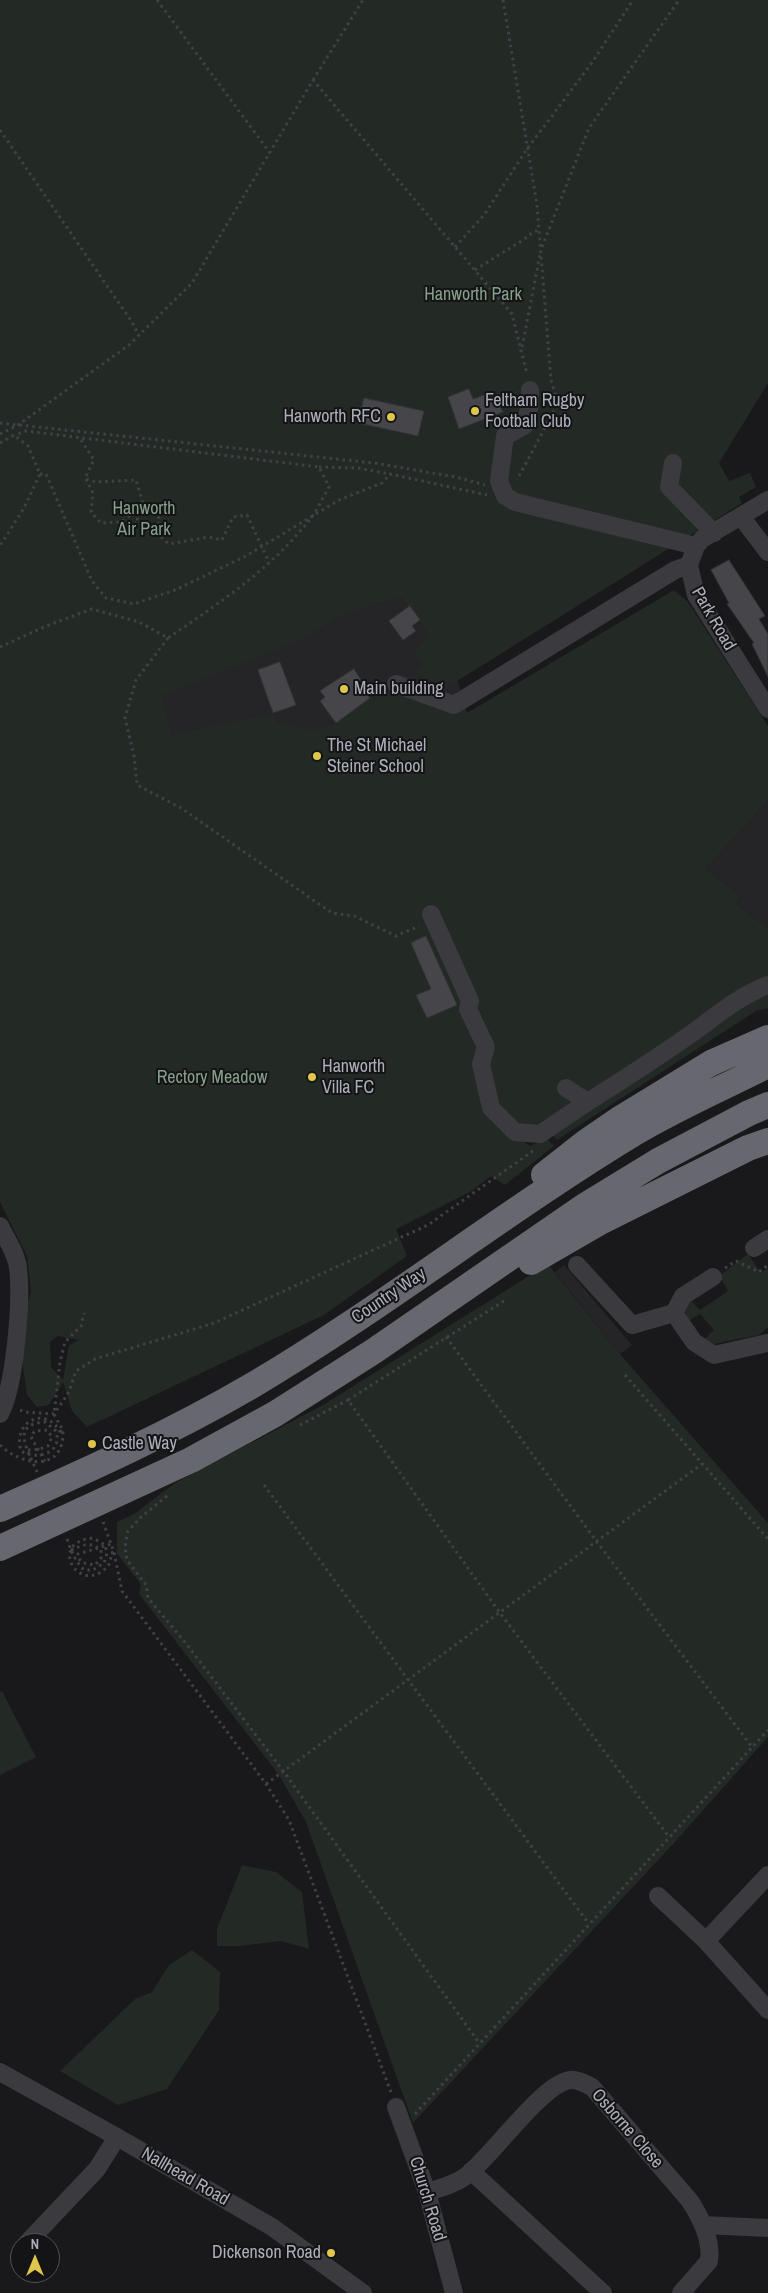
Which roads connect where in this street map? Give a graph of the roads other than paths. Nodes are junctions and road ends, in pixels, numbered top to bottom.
1 (530, 390) road end
2 (673, 463) dead end
3 (768, 500) edge
4 (742, 518) junction
5 (714, 533) junction
6 (696, 546) junction
7 (768, 552) edge
8 (689, 565) junction
9 (396, 684) dead end
10 (768, 709) edge
11 (432, 917) road end
12 (768, 984) edge
13 (768, 1038) edge
14 (768, 1065) edge
15 (566, 1088) dead end
16 (586, 1104) junction
17 (768, 1105) edge
18 (768, 1141) edge
19 (0, 1226) edge
20 (577, 1265) dead end
21 (713, 1277) road end
22 (408, 1283) junction
23 (674, 1313) junction
24 (768, 1343) edge
25 (374, 1351) junction
26 (3, 1408) edge
27 (6, 1505) edge
28 (0, 1548) edge
29 (768, 1876) edge
30 (658, 1896) dead end
31 (706, 1941) junction
32 (768, 2010) edge
33 (0, 2072) edge
34 (396, 2107) road end
35 (117, 2136) junction
36 (471, 2171) junction
37 (427, 2192) junction
38 (703, 2225) junction
39 (768, 2228) edge
40 (37, 2233) edge
41 (364, 2293) edge
42 (454, 2293) edge
43 (603, 2293) edge
44 (681, 2293) edge

1 - 6 street
2 - 5 street
3 - 4 street
4 - 5 street
4 - 7 street
5 - 6 street
6 - 8 street, Park Road
8 - 9 street
8 - 10 street, Park Road
11 - 16 street
12 - 16 street
13 - 22 highway
14 - 22 highway, Country Way
15 - 16 street
17 - 25 highway, Country Way
18 - 25 highway
19 - 26 street
20 - 23 street
21 - 23 street
22 - 27 highway, Country Way
23 - 24 street
25 - 28 highway, Country Way
29 - 31 street
30 - 31 street
31 - 32 street
33 - 35 street, Nallhead Road
34 - 37 street, Church Road
35 - 40 street
35 - 41 street, Nallhead Road
36 - 37 street, Osborne Close
36 - 38 street, Osborne Close
36 - 43 street
37 - 42 street, Church Road
38 - 39 street
38 - 44 street, Osborne Close

